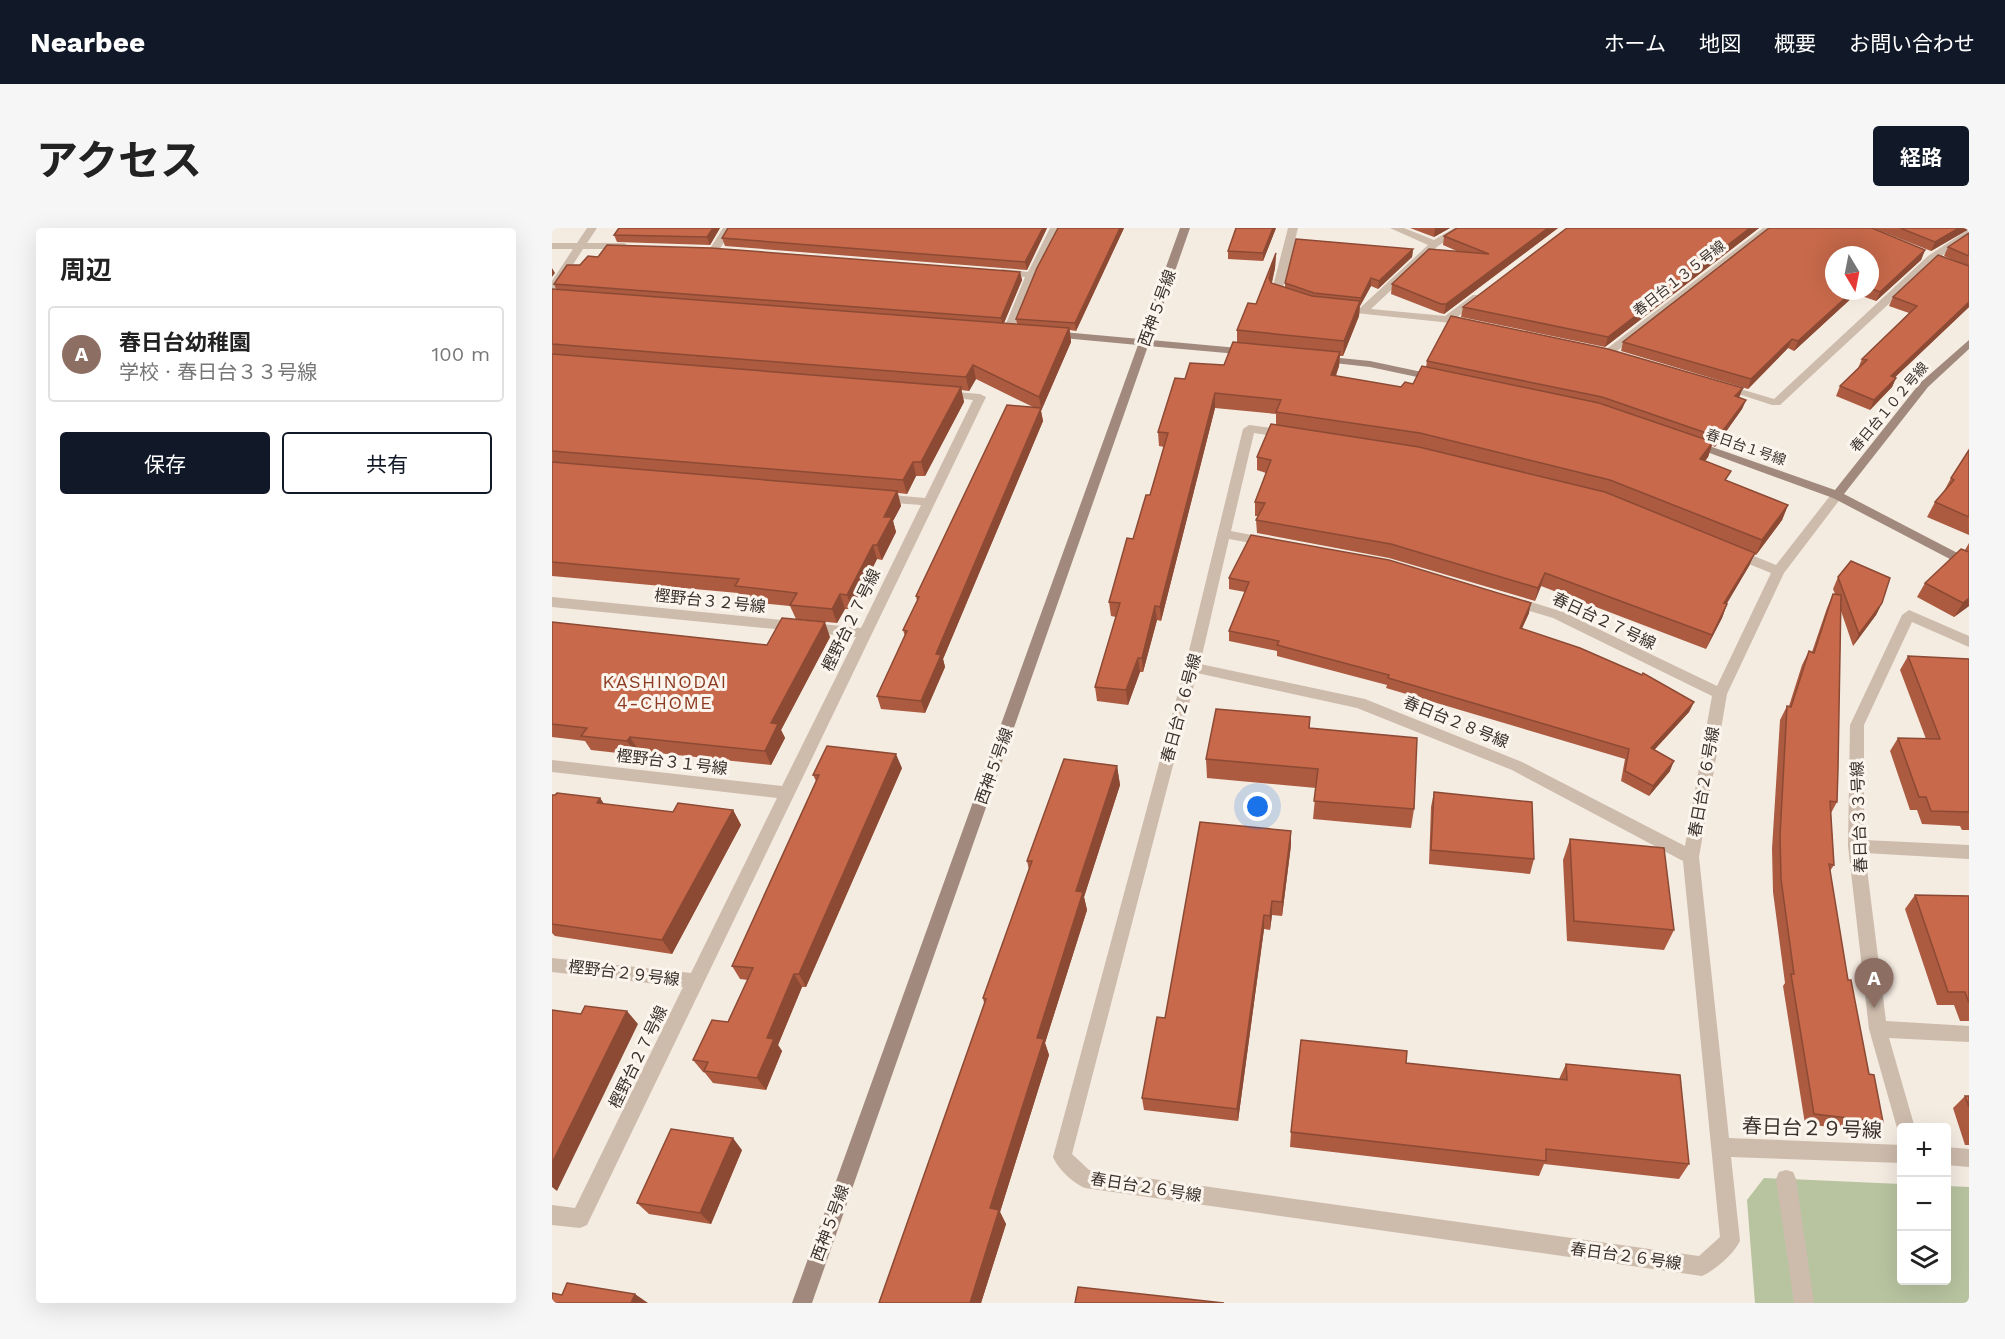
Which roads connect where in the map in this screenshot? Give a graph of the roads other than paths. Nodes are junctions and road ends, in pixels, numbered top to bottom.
1 (592, 228) edge
2 (728, 228) edge
3 (1055, 228) edge
4 (1185, 228) edge
5 (1293, 228) edge
6 (1395, 228) edge
7 (1461, 228) edge
8 (1769, 228) edge
9 (1969, 232) edge
10 (1436, 244) junction
11 (581, 245) junction
12 (552, 246) edge
13 (636, 247) edge
14 (726, 251) edge
15 (996, 272) edge
16 (1031, 275) junction
17 (552, 289) edge
18 (1484, 291) edge
19 (1294, 300) edge
20 (1332, 308) edge
21 (1363, 311) junction
22 (1447, 320) junction
23 (1482, 327) edge
24 (1008, 331) edge
25 (1042, 334) edge
26 (1145, 342) junction
27 (1969, 343) edge
28 (1608, 353) edge
29 (1264, 354) edge
30 (1311, 358) edge
31 (1450, 381) edge
32 (1709, 383) edge
33 (932, 393) edge
34 (1305, 437) edge
35 (1675, 438) edge
36 (1837, 495) junction
37 (870, 497) edge
38 (929, 502) junction
39 (1224, 534) junction
40 (1283, 545) edge
41 (1714, 545) edge
42 (1969, 565) edge
43 (1778, 571) junction
44 (1502, 598) edge
45 (552, 602) edge
46 (865, 633) junction
47 (1969, 642) edge
48 (1192, 667) junction
49 (1720, 694) junction
50 (552, 766) edge
51 (787, 793) junction
52 (1856, 846) junction
53 (1969, 852) edge
54 (1691, 857) junction
55 (552, 965) edge
56 (695, 981) junction
57 (1878, 1029) junction
58 (1969, 1034) edge
59 (1904, 1123) edge
60 (1720, 1147) junction
61 (1897, 1154) edge
62 (1951, 1156) edge
63 (1969, 1158) edge
64 (1786, 1179) dead end
65 (552, 1215) edge
66 (802, 1303) edge
67 (1804, 1303) edge

1 - 11 street
2 - 14 street
3 - 16 street
4 - 26 street, 西神５号線
5 - 19 street
6 - 10 street
7 - 10 street
8 - 28 street, 春日台１３５号線
9 - 32 street
10 - 21 street
11 - 12 street
11 - 13 street
11 - 17 street
15 - 16 street
16 - 24 street
18 - 22 street
20 - 21 street
21 - 22 street
22 - 23 street
25 - 26 street
26 - 29 street
26 - 66 street, 西神５号線
27 - 36 street, 春日台１０２号線
30 - 31 street
33 - 38 street, 樫野台２７号線
34 - 39 street, 春日台２６号線
35 - 36 street, 春日台１号線
36 - 42 street, 春日台１号線
36 - 43 street, 春日台２６号線
37 - 38 street
38 - 46 street, 樫野台２７号線
39 - 40 street
39 - 48 street, 春日台２６号線
41 - 43 street
43 - 49 street, 春日台２６号線
44 - 49 street, 春日台２７号線
45 - 46 street, 樫野台３２号線
46 - 51 street, 樫野台２７号線
47 - 52 street, 春日台３３号線
48 - 54 street, 春日台２８号線
48 - 60 street, 春日台２６号線
49 - 54 street, 春日台２６号線
50 - 51 street, 樫野台３１号線
51 - 56 street, 樫野台２７号線
52 - 53 street
52 - 57 street, 春日台３３号線
54 - 60 street, 春日台２６号線
55 - 56 street, 樫野台２９号線
56 - 65 street, 樫野台２７号線
57 - 58 street
57 - 59 street, 春日台３３号線
60 - 61 street, 春日台２９号線
62 - 63 street
64 - 67 street

